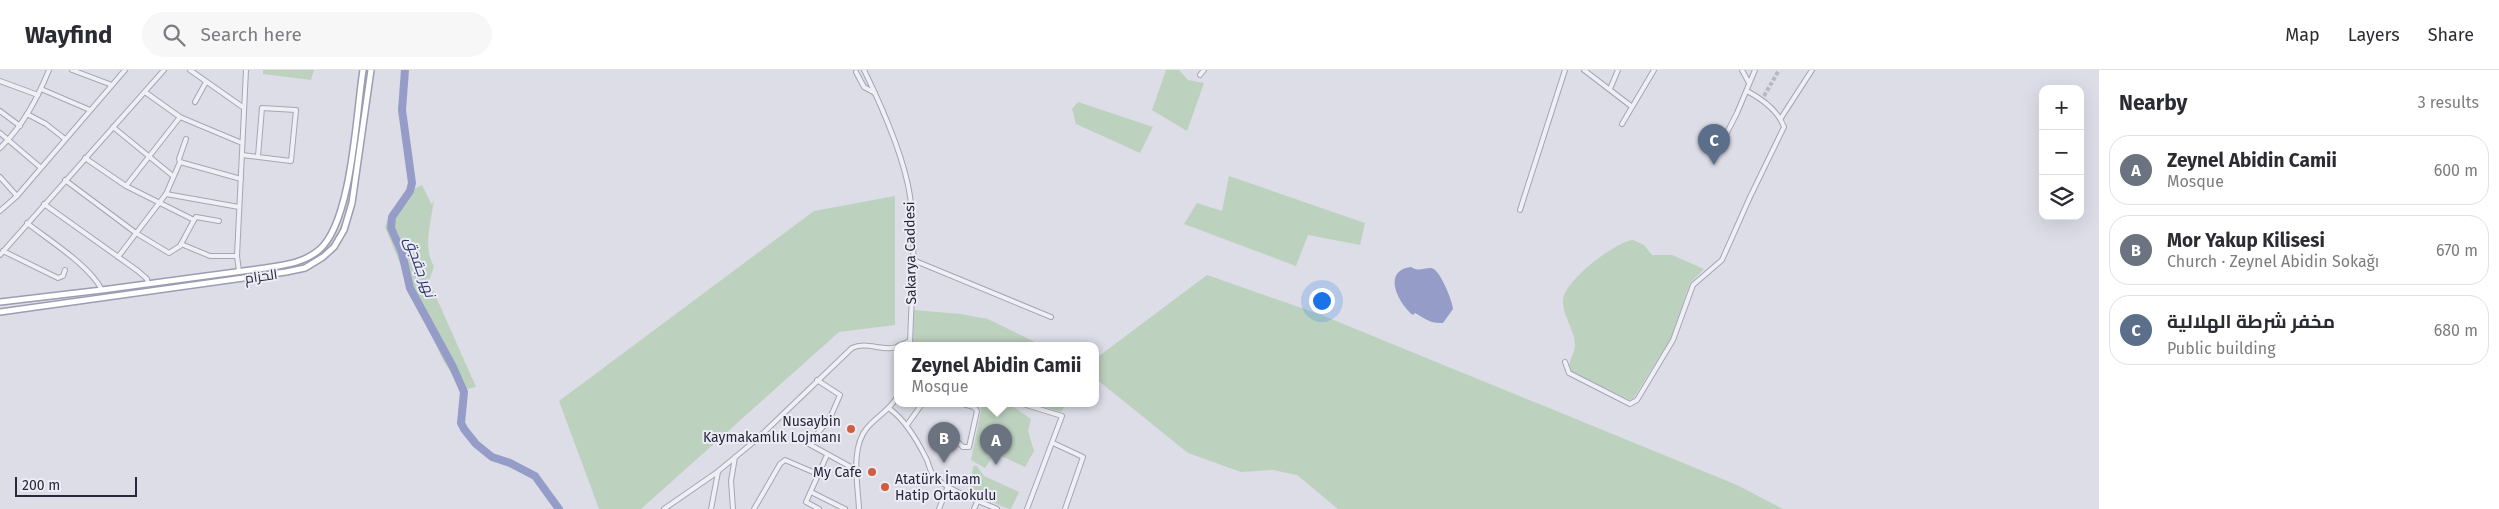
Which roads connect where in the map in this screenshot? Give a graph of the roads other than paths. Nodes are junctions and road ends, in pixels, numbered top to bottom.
1 (49, 70) edge
2 (72, 70) edge
3 (125, 70) edge
4 (164, 70) edge
5 (190, 70) edge
6 (246, 70) edge
7 (363, 70) edge
8 (371, 70) edge
9 (864, 70) edge
10 (1204, 70) edge
11 (1565, 70) edge
12 (1584, 70) edge
13 (1594, 70) edge
14 (1618, 70) edge
15 (1654, 70) edge
16 (1742, 70) edge
17 (1755, 70) edge
18 (1812, 70) edge
19 (856, 72) dead end
20 (1200, 75) dead end
21 (1592, 75) junction
22 (0, 81) edge
23 (206, 82) junction
24 (1749, 83) junction
25 (112, 85) junction
26 (41, 89) junction
27 (1610, 89) junction
28 (1747, 91) junction
29 (144, 92) junction
30 (875, 93) junction
31 (38, 95) junction
32 (195, 102) dead end
33 (1631, 106) junction
34 (244, 108) junction
35 (90, 110) junction
36 (0, 111) edge
37 (27, 114) junction
38 (180, 117) junction
39 (1781, 118) junction
40 (1622, 124) dead end
41 (20, 126) junction
42 (113, 127) junction
43 (0, 133) edge
44 (186, 138) dead end
45 (65, 139) junction
46 (8, 140) junction
47 (242, 143) junction
48 (1, 147) edge
49 (1716, 154) dead end
50 (242, 155) junction
51 (258, 156) junction
52 (148, 157) junction
53 (85, 158) junction
54 (180, 162) junction
55 (40, 167) junction
56 (173, 176) junction
57 (0, 178) edge
58 (240, 178) junction
59 (65, 180) junction
60 (126, 186) junction
61 (166, 194) junction
62 (17, 196) junction
63 (44, 204) junction
64 (158, 204) junction
65 (239, 207) junction
66 (1520, 210) dead end
67 (0, 211) edge
68 (194, 220) junction
69 (219, 221) dead end
70 (27, 223) junction
71 (136, 233) junction
72 (181, 244) junction
73 (2, 253) edge
74 (237, 256) junction
75 (118, 257) junction
76 (913, 260) junction
77 (65, 270) dead end
78 (237, 271) junction
79 (237, 280) junction
80 (148, 284) junction
81 (102, 290) junction
82 (0, 302) edge
83 (0, 312) edge
84 (1052, 317) dead end
85 (910, 342) edge
86 (894, 346) edge
87 (1565, 362) dead end
88 (817, 380) junction
89 (894, 402) edge
90 (920, 407) edge
91 (974, 407) edge
92 (1033, 407) edge
93 (890, 409) junction
94 (907, 425) junction
95 (946, 428) dead end
96 (1053, 443) junction
97 (827, 455) junction
98 (735, 457) junction
99 (718, 471) junction
100 (858, 471) junction
101 (820, 475) junction
102 (948, 486) junction
103 (811, 492) junction
104 (978, 500) junction
105 (664, 509) edge
106 (711, 509) edge
107 (733, 509) edge
108 (754, 509) edge
109 (819, 509) edge
110 (845, 509) edge
111 (859, 509) edge
112 (939, 509) edge
113 (974, 509) edge
114 (997, 509) edge
115 (1027, 509) edge
116 (1065, 509) edge

1 - 26 street
2 - 25 street
3 - 25 street
4 - 29 street
5 - 23 street
6 - 34 street
7 - 78 main road, الحزام
8 - 79 main road, الحزام
9 - 30 street, Sakarya Caddesi
10 - 20 street
11 - 66 street
12 - 21 street
13 - 21 street
14 - 27 street
15 - 33 street
16 - 24 street
17 - 24 street
18 - 39 street
19 - 30 street
21 - 27 street
22 - 31 street
23 - 32 street
23 - 34 street
24 - 28 street
25 - 35 street
26 - 31 street
26 - 35 street
27 - 33 street
28 - 39 street
28 - 49 street
29 - 38 street
29 - 42 street
30 - 76 street, Sakarya Caddesi
31 - 37 street
33 - 40 street
34 - 47 street
35 - 45 street
36 - 41 street
37 - 41 street
37 - 45 street
38 - 47 street
38 - 52 street
39 - 87 street
41 - 46 street
42 - 52 street
42 - 53 street
43 - 46 street
44 - 54 street
45 - 55 street
46 - 48 street
46 - 55 street
47 - 50 street
50 - 51 street
50 - 58 street
51 - 51 street
52 - 56 street
52 - 60 street
53 - 59 street
53 - 60 street
54 - 56 street
54 - 58 street
55 - 62 street
56 - 61 street
57 - 62 street
58 - 65 street
59 - 63 street
59 - 71 street
60 - 64 street
61 - 64 street
61 - 65 street
62 - 67 street
63 - 70 street
63 - 75 street
64 - 68 street
64 - 71 street
65 - 74 street
68 - 69 street
68 - 72 street
70 - 73 street
70 - 81 street
71 - 72 street
71 - 75 street
72 - 74 street
73 - 77 street
74 - 78 street
75 - 80 street
76 - 84 street
76 - 85 street, Sakarya Caddesi
78 - 79 main road
78 - 80 main road, الحزام
79 - 83 main road, الحزام
80 - 81 main road, الحزام
81 - 82 main road, الحزام
86 - 88 street
88 - 97 street
88 - 98 street
89 - 93 street
90 - 94 street
91 - 95 street
92 - 96 street
93 - 94 street
93 - 100 street
94 - 102 street
96 - 115 street
96 - 116 street
97 - 100 street
97 - 101 street
98 - 99 street
98 - 107 street
99 - 105 street
99 - 106 street
100 - 111 street
101 - 103 street
101 - 108 street
102 - 104 street
102 - 112 street
103 - 109 street
103 - 110 street
104 - 113 street
104 - 114 street

